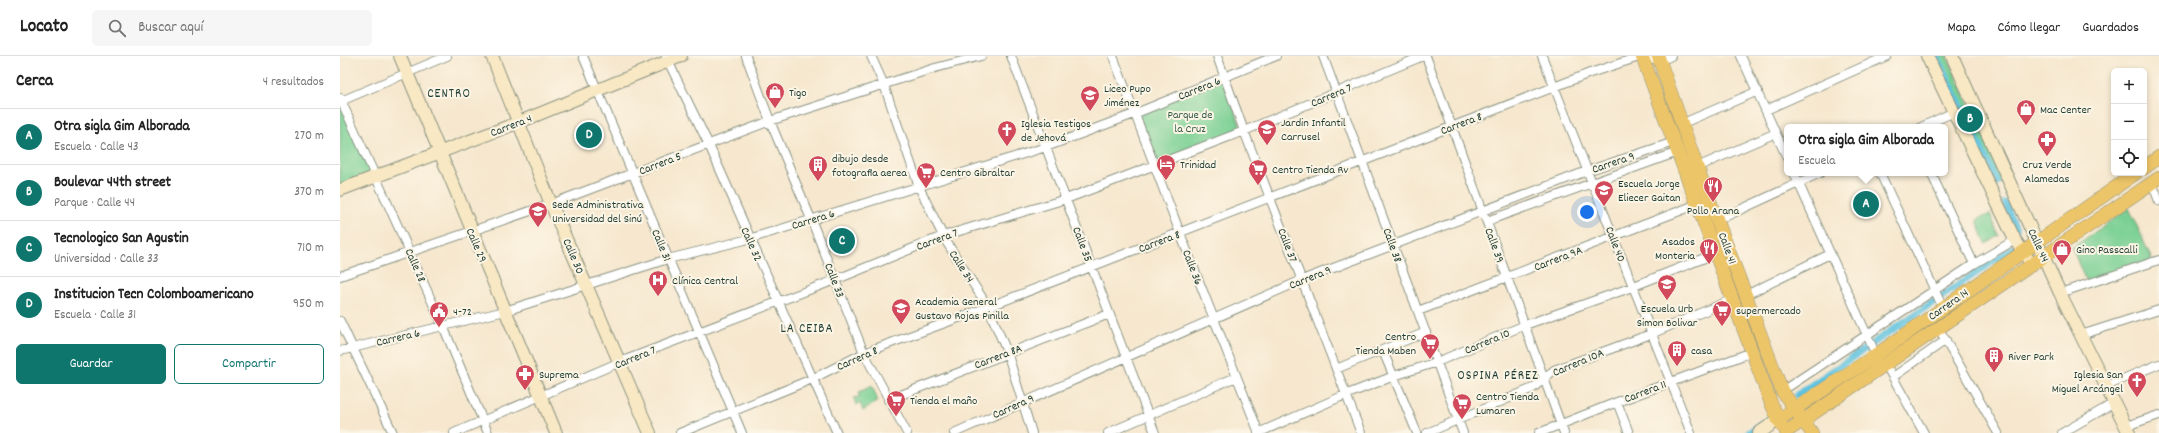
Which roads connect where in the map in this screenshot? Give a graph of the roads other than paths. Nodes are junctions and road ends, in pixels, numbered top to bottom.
1 (400, 56) edge
2 (447, 56) edge
3 (492, 56) edge
4 (583, 56) edge
5 (681, 56) edge
6 (746, 56) edge
7 (871, 56) edge
8 (981, 56) edge
9 (1011, 56) edge
10 (1113, 56) edge
11 (1217, 56) edge
12 (1276, 56) edge
13 (1323, 56) edge
14 (1423, 56) edge
15 (1426, 56) edge
16 (1542, 56) edge
17 (1642, 56) edge
18 (1742, 56) edge
19 (1887, 56) edge
20 (1928, 56) edge
21 (1952, 56) edge
22 (1663, 58) edge
23 (666, 59) edge
24 (407, 73) junction
25 (1225, 78) junction
26 (884, 85) junction
27 (1554, 87) junction
28 (598, 91) junction
29 (1758, 91) junction
30 (1337, 93) junction
31 (341, 100) edge
32 (1766, 110) junction
33 (1954, 112) junction
34 (1134, 114) junction
35 (770, 121) junction
36 (518, 123) junction
37 (1681, 124) junction
38 (1928, 124) edge
39 (1452, 127) junction
40 (1244, 132) junction
41 (1776, 133) junction
42 (709, 145) junction
43 (1046, 147) junction
44 (1676, 147) junction
45 (439, 151) junction
46 (1784, 151) edge
47 (2159, 157) edge
48 (1362, 162) junction
49 (1155, 166) junction
50 (2147, 166) edge
51 (1697, 167) junction
52 (1587, 171) junction
53 (632, 173) junction
54 (1795, 176) edge
55 (1813, 176) edge
56 (1881, 176) edge
57 (1932, 176) edge
58 (2132, 176) edge
59 (376, 177) junction
60 (2009, 180) junction
61 (2155, 180) edge
62 (1592, 183) junction
63 (1798, 183) junction
64 (919, 187) junction
65 (1991, 188) junction
66 (340, 190) edge
67 (1269, 198) junction
68 (2018, 198) junction
69 (1066, 199) junction
70 (2159, 200) edge
71 (551, 204) junction
72 (1698, 204) junction
73 (1998, 204) junction
74 (1483, 212) junction
75 (811, 219) junction
76 (1718, 220) junction
77 (1487, 221) junction
78 (471, 230) junction
79 (1180, 233) junction
80 (943, 236) junction
81 (1613, 237) junction
82 (749, 239) junction
83 (2038, 241) junction
84 (1394, 246) junction
85 (2019, 246) junction
86 (410, 251) junction
87 (1716, 253) junction
88 (1830, 254) junction
89 (2045, 256) junction
90 (668, 259) junction
91 (2159, 260) edge
92 (1974, 264) junction
93 (2032, 265) junction
94 (1092, 267) junction
95 (340, 276) edge
96 (1507, 277) junction
97 (835, 280) junction
98 (1302, 280) junction
99 (1633, 286) junction
100 (587, 287) junction
101 (1935, 292) junction
102 (2060, 293) junction
103 (1746, 295) junction
104 (1733, 299) junction
105 (778, 301) junction
106 (1942, 306) junction
107 (988, 307) junction
108 (2159, 310) edge
109 (505, 311) junction
110 (1418, 311) junction
111 (1109, 314) junction
112 (1213, 319) junction
113 (340, 321) edge
114 (1525, 325) junction
115 (443, 326) junction
116 (699, 332) junction
117 (1426, 332) junction
118 (1652, 334) junction
119 (1942, 334) junction
120 (2081, 335) junction
121 (1871, 345) junction
122 (352, 348) junction
123 (340, 351) edge
124 (1383, 351) junction
125 (1008, 352) junction
126 (1752, 352) junction
127 (864, 353) junction
128 (1125, 356) junction
129 (620, 362) junction
130 (1437, 362) junction
131 (1886, 364) junction
132 (2159, 364) edge
133 (1336, 369) junction
134 (1394, 376) junction
135 (1236, 377) junction
136 (1893, 377) junction
137 (1544, 378) junction
138 (812, 379) junction
139 (1670, 382) junction
140 (2106, 386) junction
141 (1782, 391) junction
142 (1346, 395) junction
143 (540, 397) junction
144 (888, 400) junction
145 (1022, 402) junction
146 (1617, 402) junction
147 (2114, 403) junction
148 (1794, 409) junction
149 (733, 410) junction
150 (2159, 415) edge
151 (1148, 416) junction
152 (1458, 419) junction
153 (482, 420) junction
154 (1778, 420) junction
155 (1804, 420) junction
156 (1561, 424) junction
157 (2127, 430) edge
158 (393, 433) edge
159 (454, 433) edge
160 (488, 433) edge
161 (556, 433) edge
162 (650, 433) edge
163 (680, 433) edge
164 (742, 433) edge
165 (837, 433) edge
166 (907, 433) edge
167 (954, 433) edge
168 (1032, 433) edge
169 (1108, 433) edge
170 (1155, 433) edge
171 (1259, 433) edge
172 (1361, 433) edge
173 (1417, 433) edge
174 (1427, 433) edge
175 (1463, 433) edge
176 (1539, 433) edge
177 (1564, 433) edge
178 (1628, 433) edge
179 (1691, 433) edge
180 (1759, 433) edge
181 (1786, 433) edge
182 (1812, 433) edge
183 (1924, 433) edge
184 (1998, 433) edge
185 (2062, 433) edge

1 - 24 street, Calle 29
2 - 24 street
3 - 36 street, Calle 30
4 - 28 street, Calle 31
5 - 23 street, Carrera 4
6 - 35 street, Calle 33
7 - 26 street, Calle 34
8 - 26 street, Carrera 5
9 - 43 street, Calle 35
10 - 34 street, Calle 36
11 - 25 street, Calle 37
12 - 25 street, Carrera 6
13 - 30 street, Calle 38
14 - 30 street, Carrera 7
15 - 39 street, Calle 39
16 - 27 street, Calle 40
17 - 22 street
17 - 27 street, Carrera 8
17 - 44 main road, Calle 41
18 - 29 street
19 - 32 street
20 - 33 street, Calle 44
21 - 60 street, Calle 44
22 - 37 main road, Calle 41
23 - 28 street, Carrera 4
23 - 42 street, Calle 32
24 - 31 street
24 - 45 street, Calle 29
25 - 34 street, Carrera 6
25 - 40 street, Calle 37
26 - 35 street, Carrera 5
26 - 64 street, Calle 34
27 - 39 street, Carrera 8
27 - 52 street, Calle 40
28 - 36 street, Carrera 4
28 - 53 street, Calle 31
29 - 32 street
29 - 37 street
30 - 40 street, Carrera 7
30 - 48 street, Calle 38
31 - 59 street, Calle 28
32 - 41 street
33 - 38 street
33 - 65 street, Calle 44
34 - 43 street, Carrera 6
34 - 49 street, Calle 36
35 - 42 street, Carrera 5
35 - 75 street, Calle 33
36 - 45 street, Carrera 4
36 - 71 street, Calle 30
37 - 51 main road, Calle 41
39 - 48 street, Carrera 8
39 - 74 street, Calle 39
40 - 49 street, Carrera 7
40 - 67 street, Calle 37
41 - 46 street
41 - 51 street
42 - 53 street, Carrera 5
42 - 82 street, Calle 32
43 - 64 street, Carrera 6
43 - 69 street, Calle 35
44 - 52 street, Carrera 9
44 - 62 street, Carrera 9
44 - 72 main road, Calle 41
45 - 59 street, Carrera 4
45 - 78 street, Calle 29
47 - 50 main road
48 - 67 street, Carrera 8
48 - 84 street, Calle 38
49 - 69 street, Carrera 7
49 - 79 street, Calle 36
51 - 76 main road, Calle 41
52 - 62 street, Calle 40
52 - 74 street, Carrera 9
53 - 71 street, Carrera 5
53 - 90 street, Calle 31
54 - 63 street
55 - 63 street
56 - 101 street
57 - 92 street
58 - 83 main road, Carrera 14
59 - 66 street, Carrera 4
59 - 86 street, Calle 28
60 - 65 street
60 - 68 street, Calle 44
61 - 70 street
61 - 89 main road, Carrera 14
62 - 77 street, Carrera 9
62 - 81 street, Calle 40
63 - 76 street
63 - 88 street
64 - 75 street, Carrera 6
64 - 80 street, Calle 34
65 - 73 street, Calle 44
67 - 79 street, Carrera 8
67 - 98 street, Calle 37
68 - 73 street
68 - 83 street, Calle 44
69 - 80 street, Carrera 7
69 - 94 street, Calle 35
71 - 78 street, Carrera 5
71 - 100 street, Calle 30
72 - 81 street, Carrera 9A
72 - 87 main road, Calle 41
73 - 85 street, Calle 44
74 - 77 street, Calle 39
74 - 84 street, Carrera 9
75 - 82 street, Carrera 6
75 - 97 street, Calle 33
76 - 103 main road, Calle 41
77 - 96 street, Calle 39
78 - 86 street, Carrera 5
78 - 109 street, Calle 29
79 - 94 street, Carrera 8
79 - 112 street, Calle 36
80 - 97 street, Carrera 7
80 - 107 street, Calle 34
81 - 96 street, Carrera 9A
81 - 99 street, Calle 40
82 - 90 street, Carrera 6
82 - 105 street, Calle 32
83 - 85 main road, Carrera 14
83 - 89 street, Calle 44
84 - 98 street, Carrera 9
84 - 110 street, Calle 38
85 - 92 street
85 - 93 street, Calle 44
85 - 106 main road, Carrera 14
86 - 95 street, Carrera 5
86 - 115 street, Calle 28
87 - 99 street, Carrera 10
87 - 104 main road, Calle 41
88 - 103 street
88 - 121 street
89 - 93 main road, Carrera 14
89 - 102 street, Calle 44
90 - 100 street, Carrera 6
90 - 116 street, Calle 31
91 - 102 street
92 - 101 street
93 - 119 main road, Carrera 14
94 - 107 street, Carrera 8
94 - 111 street, Calle 35
96 - 110 street, Carrera 9A
96 - 114 street, Calle 39
97 - 105 street, Carrera 7
97 - 127 street, Calle 33
98 - 112 street, Carrera 9
98 - 133 street, Calle 37
99 - 114 street, Carrera 10
99 - 118 street, Calle 40
100 - 109 street, Carrera 6
100 - 129 street, Calle 30
101 - 106 street
101 - 121 street
102 - 120 street, Calle 44
103 - 141 main road, Calle 41
104 - 118 street, Carrera 10A
104 - 126 main road, Calle 41
105 - 116 street, Carrera 7
105 - 138 street, Calle 32
106 - 121 main road, Carrera 14
107 - 125 street, Calle 34
107 - 127 street, Carrera 8
108 - 120 street
109 - 115 street, Carrera 6
109 - 143 street, Calle 29
110 - 117 street, Calle 38
111 - 125 street, Carrera 8A
111 - 128 street, Calle 35
112 - 128 street, Carrera 9
112 - 135 street, Calle 36
113 - 122 street
114 - 130 street, Carrera 10
114 - 137 street, Calle 39
115 - 122 street, Carrera 6
115 - 153 street, Calle 28
116 - 129 street, Carrera 7
116 - 149 street, Calle 31
117 - 124 street
117 - 130 street, Calle 38
118 - 137 street, Carrera 10A
118 - 139 street, Calle 40
119 - 131 main road, Carrera 14
119 - 136 street, Carrera 14
119 - 184 street
120 - 140 street, Calle 44
121 - 141 street
121 - 148 main road, Carrera 14
122 - 123 street, Carrera 6
122 - 158 street
124 - 133 street
124 - 134 street
125 - 144 street, Carrera 8A
125 - 145 street, Calle 34
126 - 139 street, Carrera 11
126 - 154 main road, Calle 41
127 - 138 street, Carrera 8
127 - 144 street, Calle 33
128 - 145 street, Carrera 9
128 - 151 street, Calle 35
129 - 143 street, Carrera 7
129 - 162 street, Calle 30
130 - 134 street, Carrera 10
130 - 152 street, Calle 38
131 - 136 street
131 - 155 main road, Carrera 14
132 - 140 street
133 - 142 street, Calle 37
134 - 142 street, Carrera 10
134 - 173 street
135 - 151 street
135 - 171 street, Calle 36
136 - 183 street
137 - 152 street, Carrera 10A
137 - 156 street, Calle 39
138 - 149 street, Carrera 8
138 - 165 street, Calle 32
139 - 146 street, Carrera 11
139 - 179 street, Calle 40
140 - 147 street, Calle 44
141 - 148 main road, Calle 41
142 - 171 street, Carrera 10
142 - 172 street, Calle 37
143 - 153 street, Carrera 7
143 - 161 street, Calle 29
144 - 166 street, Calle 33
145 - 167 street, Carrera 9
145 - 168 street, Calle 34
146 - 156 street, Carrera 11
146 - 178 street
147 - 157 street, Calle 44
147 - 185 street
148 - 154 main road, Carrera 14
148 - 155 main road, Calle 41
149 - 163 street, Carrera 8
149 - 164 street, Calle 31
150 - 157 street
151 - 169 street
151 - 170 street, Calle 35
152 - 174 street, Carrera 10A
152 - 175 street, Calle 38
153 - 159 street, Carrera 7
153 - 160 street, Calle 28
154 - 180 street, Carrera 14
154 - 181 main road, Calle 41
155 - 181 main road, Carrera 14
155 - 182 main road, Calle 41
156 - 176 street, Carrera 11
156 - 177 street, Calle 39

